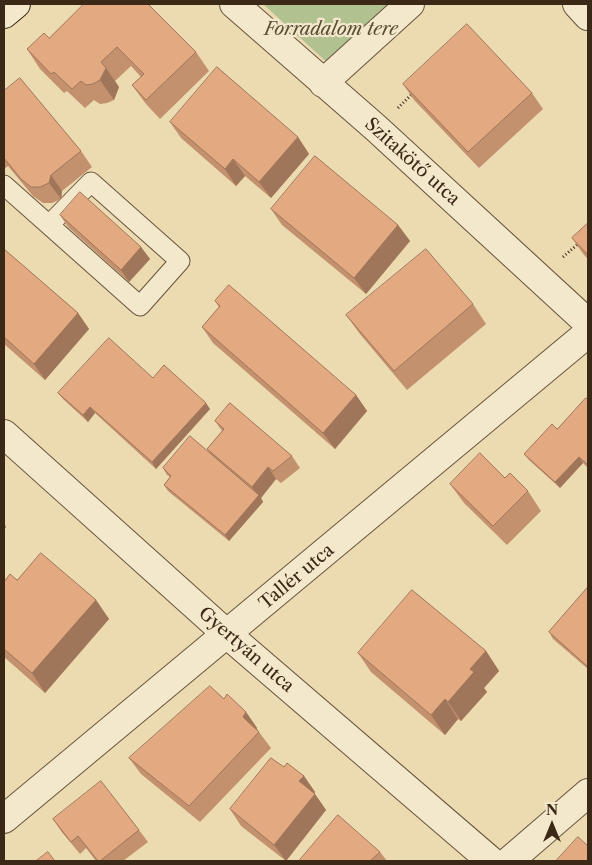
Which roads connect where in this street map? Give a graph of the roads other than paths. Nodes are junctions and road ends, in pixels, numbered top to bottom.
1 (16, 4) edge
2 (234, 4) edge
3 (410, 4) edge
4 (576, 4) edge
5 (4, 14) edge
6 (588, 16) edge
7 (323, 83) junction
8 (4, 185) edge
9 (49, 225) junction
10 (588, 323) edge
11 (588, 333) edge
12 (4, 434) edge
13 (228, 635) junction
14 (588, 793) edge
15 (4, 819) edge
16 (491, 861) edge
17 (509, 861) edge

1 - 5 street
2 - 7 street, Szitakötő utca
3 - 7 street
4 - 6 street
7 - 10 street, Szitakötő utca
8 - 9 lane
9 - 9 lane
11 - 13 street, Tallér utca
12 - 13 street, Gyertyán utca
13 - 15 street, Tallér utca
13 - 16 street, Gyertyán utca
14 - 17 street

